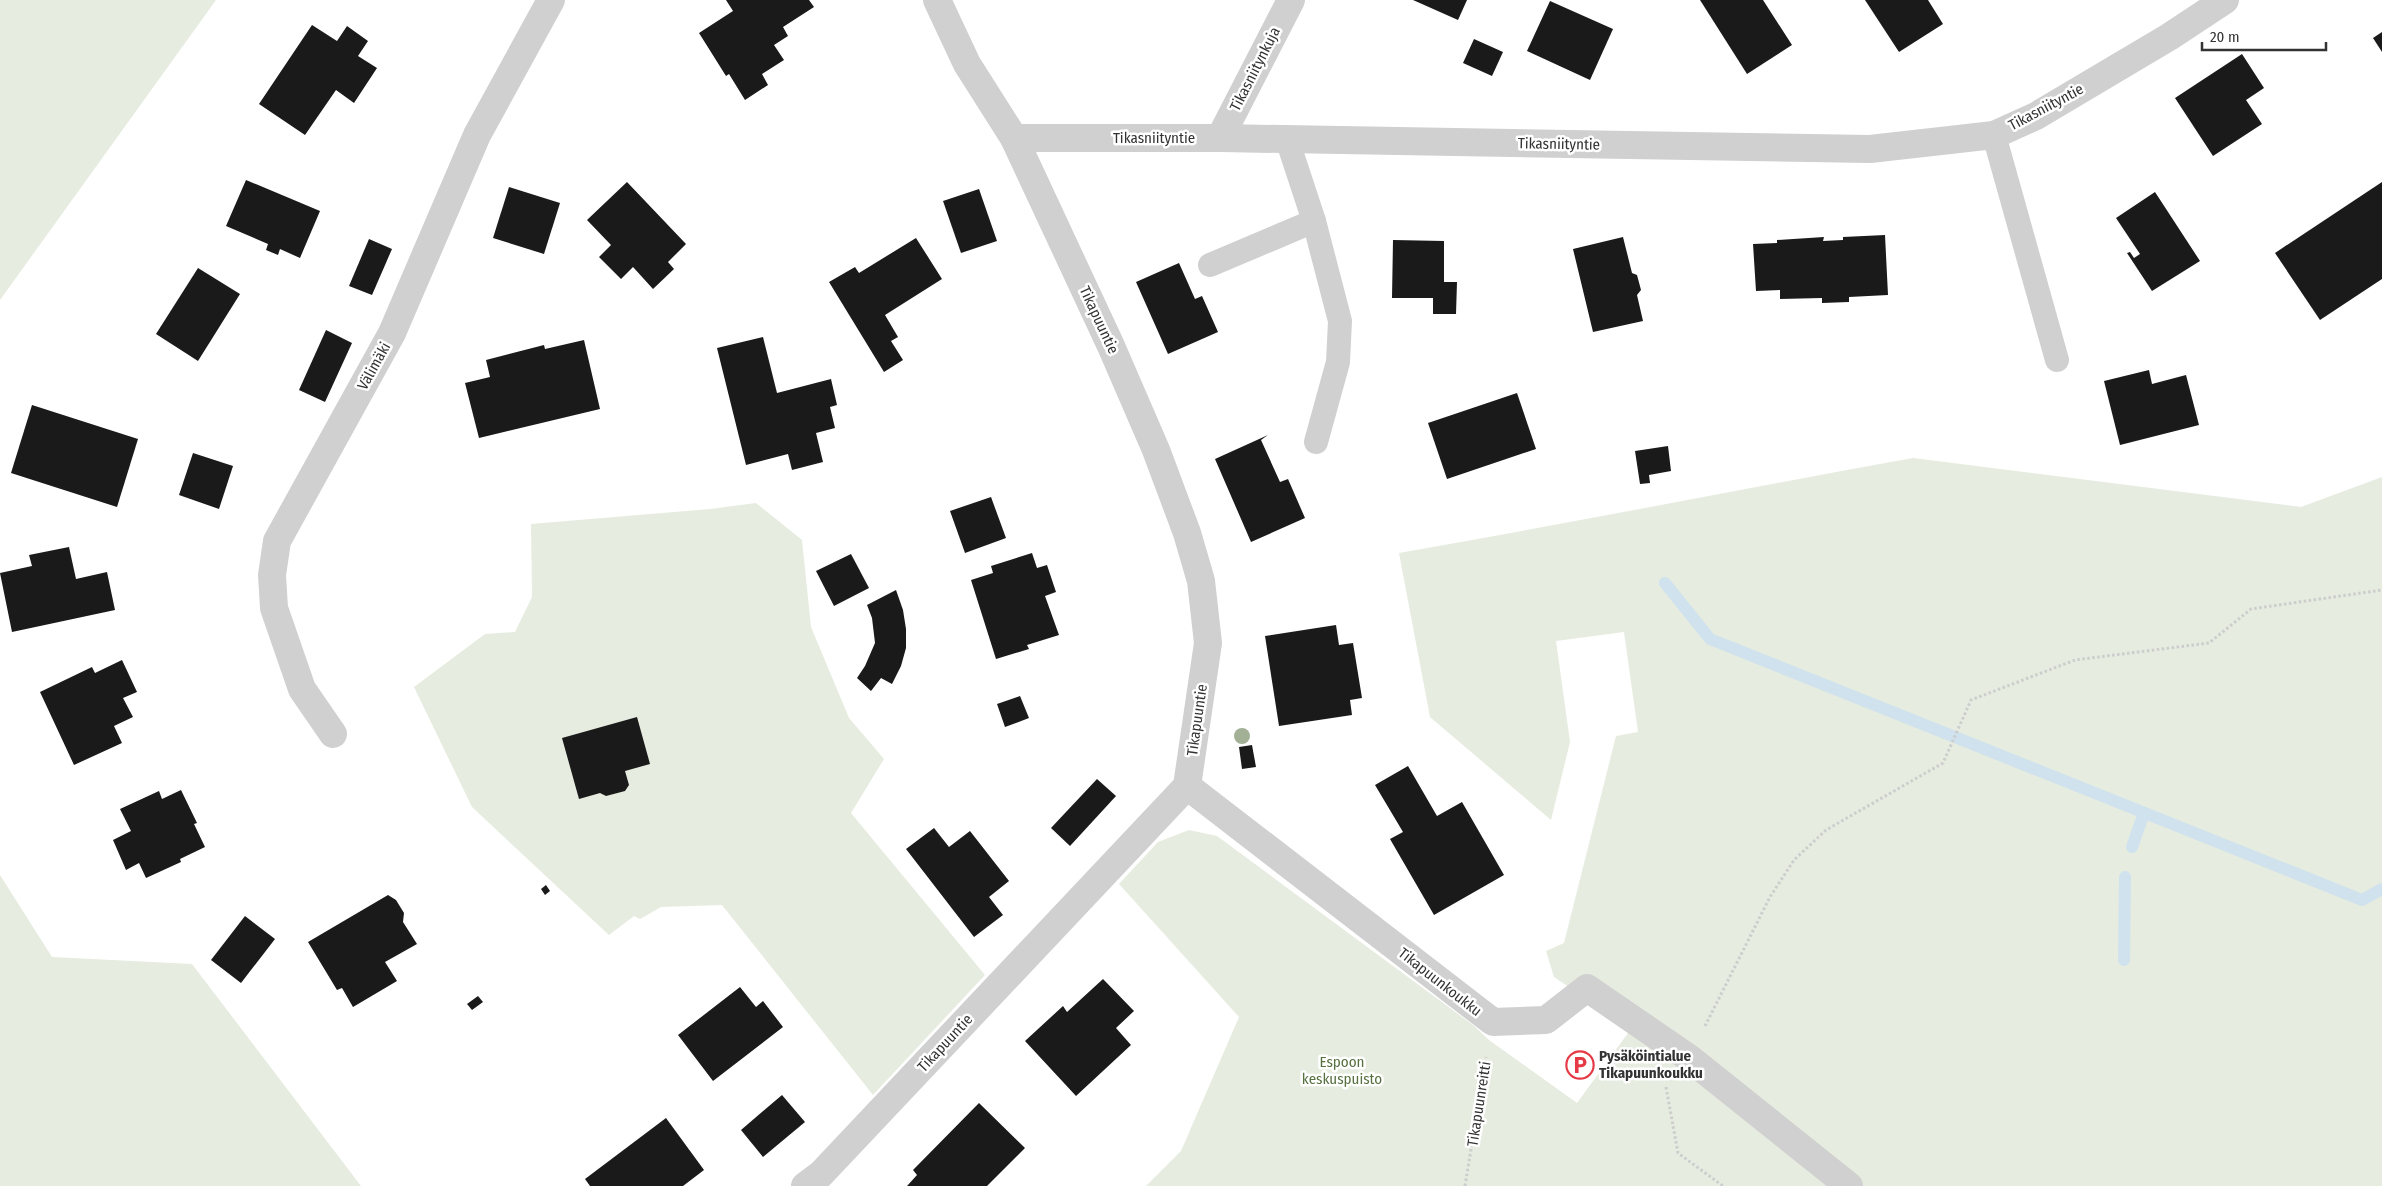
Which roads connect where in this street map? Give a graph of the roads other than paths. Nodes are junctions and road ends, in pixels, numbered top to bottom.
1 (551, 0) edge
2 (937, 0) edge
3 (1291, 0) edge
4 (2225, 0) edge
5 (1994, 135) junction
6 (1014, 138) junction
7 (1220, 138) junction
8 (1287, 139) junction
9 (1314, 221) junction
10 (1210, 265) dead end
11 (2057, 360) dead end
12 (1316, 442) dead end
13 (333, 734) dead end
14 (1187, 786) junction
15 (805, 1186) edge
16 (1849, 1186) edge

1 - 13 street, Välimäki
2 - 6 street
3 - 7 street, Tikasniitynkuja
4 - 5 street, Tikasniityntie
5 - 8 street, Tikasniityntie
5 - 11 lane
6 - 7 street, Tikasniityntie
6 - 14 street, Tikapuuntie
7 - 8 street, Tikasniityntie
8 - 9 lane
9 - 10 lane
9 - 12 lane
14 - 15 street, Tikapuuntie
14 - 16 street, Tikapuunkoukku

